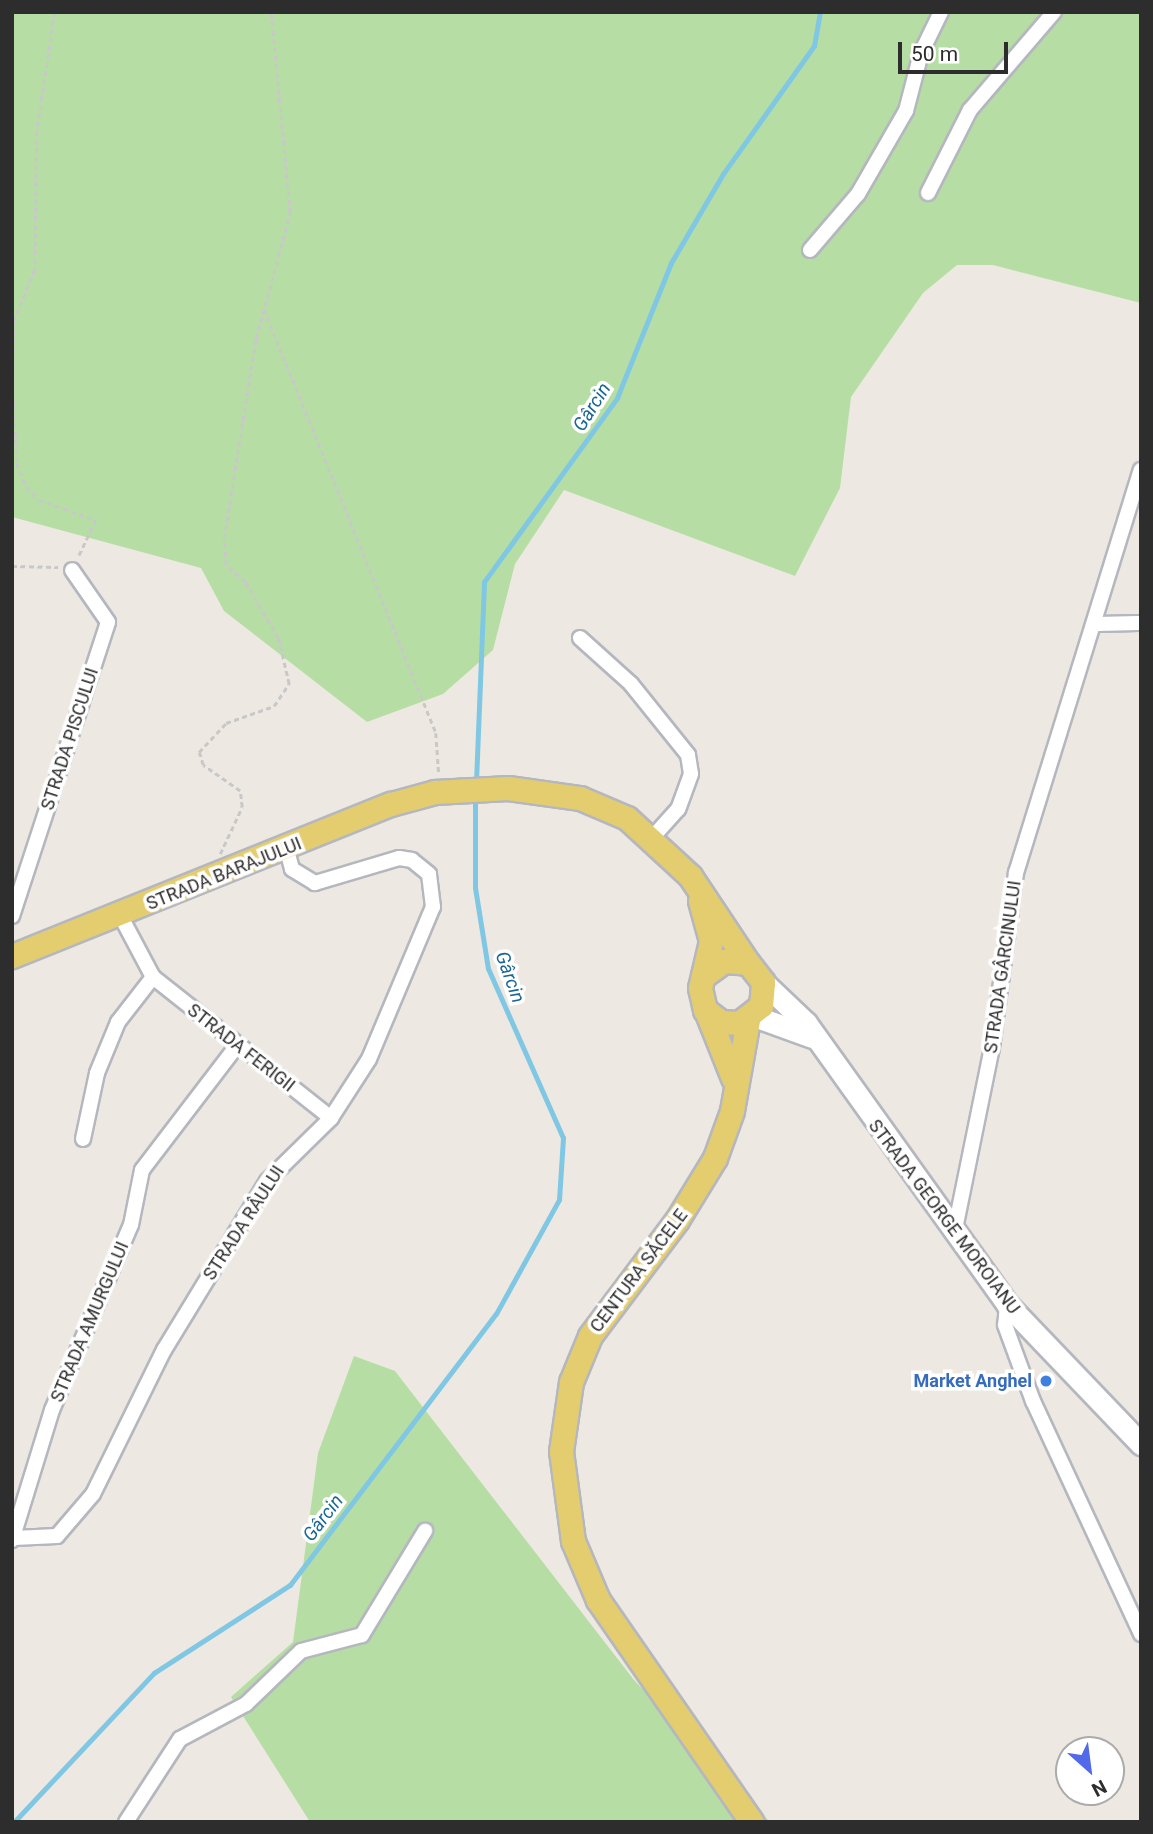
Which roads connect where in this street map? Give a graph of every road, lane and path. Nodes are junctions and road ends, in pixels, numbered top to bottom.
1 (55, 12) edge
2 (271, 12) edge
3 (942, 12) edge
4 (1054, 12) edge
5 (928, 193) dead end
6 (810, 250) dead end
7 (264, 309) junction
8 (1141, 470) edge
9 (12, 566) edge
10 (72, 570) junction
11 (1141, 622) edge
12 (1094, 624) junction
13 (580, 638) dead end
14 (435, 792) junction
15 (652, 838) junction
16 (287, 850) junction
17 (690, 876) junction
18 (220, 877) junction
19 (120, 915) junction
20 (12, 916) edge
21 (12, 956) edge
22 (748, 963) junction
23 (704, 976) junction
24 (153, 977) junction
25 (763, 982) junction
26 (705, 1010) junction
27 (751, 1018) junction
28 (817, 1040) junction
29 (236, 1046) junction
30 (736, 1091) junction
31 (331, 1118) junction
32 (83, 1139) dead end
33 (954, 1236) junction
34 (1007, 1304) junction
35 (1141, 1444) edge
36 (425, 1531) dead end
37 (13, 1539) edge
38 (1141, 1634) edge
39 (126, 1822) edge
40 (752, 1822) edge

1 - 10 path
2 - 7 path
3 - 6 street
4 - 5 street
7 - 14 path
7 - 18 path
8 - 12 street, STRADA GÂRCINULUI
9 - 10 path
10 - 20 street, STRADA PISCULUI
11 - 12 street
12 - 33 street, STRADA GÂRCINULUI
13 - 15 street
14 - 15 main road, STRADA BARAJULUI
14 - 16 main road, STRADA BARAJULUI
15 - 17 main road
16 - 18 main road, STRADA BARAJULUI
16 - 31 street, STRADA RÂULUI
17 - 22 main road
17 - 23 main road
18 - 19 main road, STRADA BARAJULUI
19 - 21 main road, STRADA BARAJULUI
19 - 24 street, STRADA FERIGII
22 - 23 main road
22 - 25 main road
23 - 26 main road
24 - 29 street, STRADA FERIGII
24 - 32 street
25 - 27 main road
25 - 28 main road, STRADA GEORGE MOROIANU
26 - 27 main road
26 - 30 main road
27 - 28 main road
27 - 30 main road, CENTURA SĂCELE
28 - 33 main road, STRADA GEORGE MOROIANU
29 - 31 street, STRADA FERIGII
29 - 37 street, STRADA AMURGULUI
30 - 40 main road, CENTURA SĂCELE
31 - 37 street, STRADA RÂULUI
33 - 34 main road, STRADA GEORGE MOROIANU
34 - 35 main road, STRADA GEORGE MOROIANU
34 - 38 street
36 - 39 street

